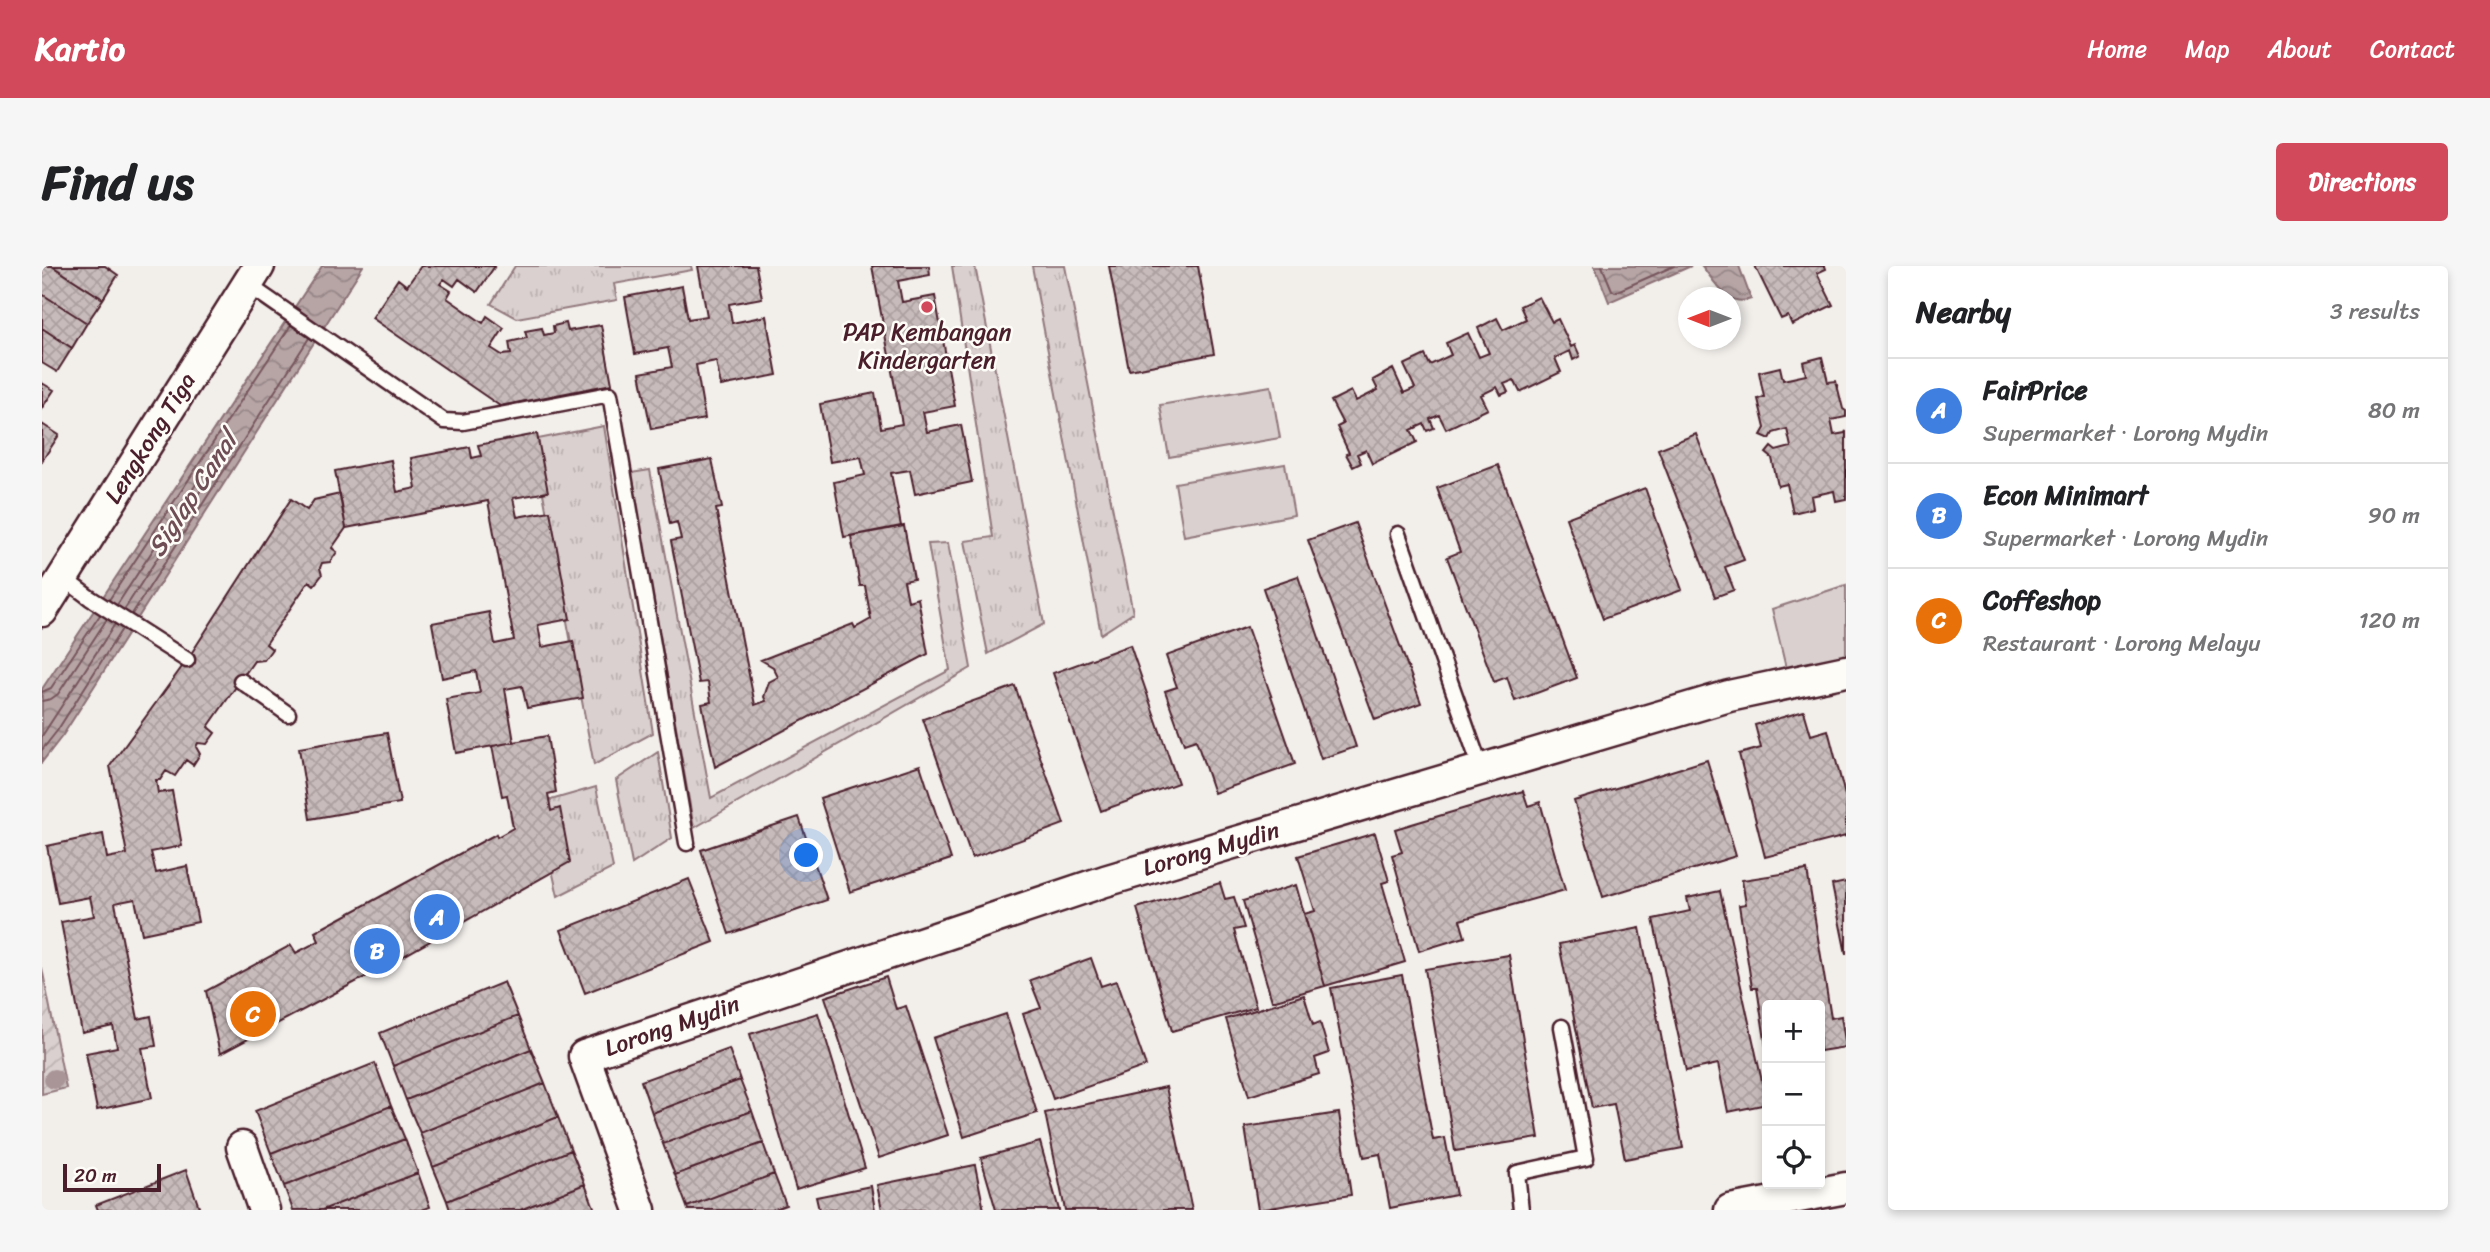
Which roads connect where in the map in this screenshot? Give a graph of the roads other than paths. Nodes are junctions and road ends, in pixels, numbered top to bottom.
1 (253, 275) edge
2 (1398, 534) dead end
3 (62, 577) junction
4 (42, 611) edge
5 (187, 660) dead end
6 (1846, 671) edge
7 (241, 681) dead end
8 (288, 714) dead end
9 (1481, 769) junction
10 (687, 843) dead end
11 (1562, 1027) dead end
12 (242, 1147) dead end
13 (1846, 1188) edge
14 (264, 1210) edge
15 (640, 1210) edge
16 (1521, 1210) edge
17 (1730, 1210) edge

1 - 3 street, Lengkong Tiga
1 - 10 lane
2 - 9 lane
3 - 4 street, Lengkong Tiga
3 - 5 lane
6 - 9 street, Lorong Mydin
7 - 8 lane
9 - 15 street, Lorong Mydin
11 - 16 lane
12 - 14 street
13 - 17 street

